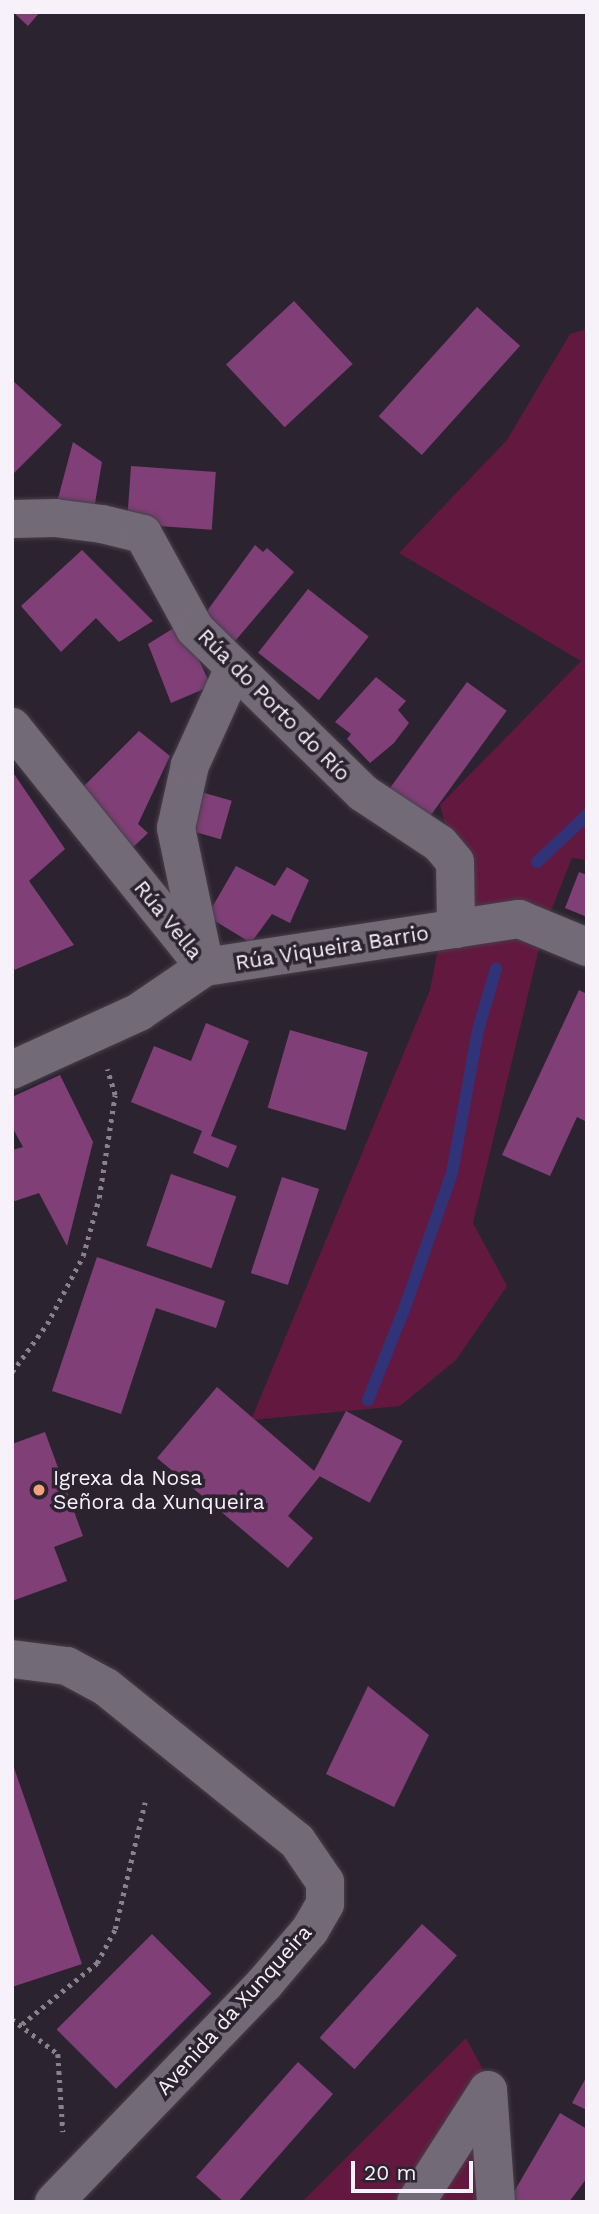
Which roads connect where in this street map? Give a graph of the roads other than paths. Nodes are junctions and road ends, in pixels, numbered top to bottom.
1 (12, 519) edge
2 (234, 668) junction
3 (12, 727) edge
4 (456, 929) junction
5 (587, 947) edge
6 (205, 967) junction
7 (12, 1070) edge
8 (12, 1659) edge
9 (54, 2202) edge
10 (416, 2202) edge
11 (496, 2202) edge

1 - 2 street, Rúa do Porto do Río
2 - 4 street, Rúa do Porto do Río
2 - 6 street, Rúa Vella
3 - 6 street, Rúa Vella
4 - 5 street, Rúa Viqueira Barrio
4 - 6 street, Rúa Viqueira Barrio
6 - 7 street, Rúa Viqueira Barrio
8 - 9 street, Avenida da Xunqueira
10 - 11 street

